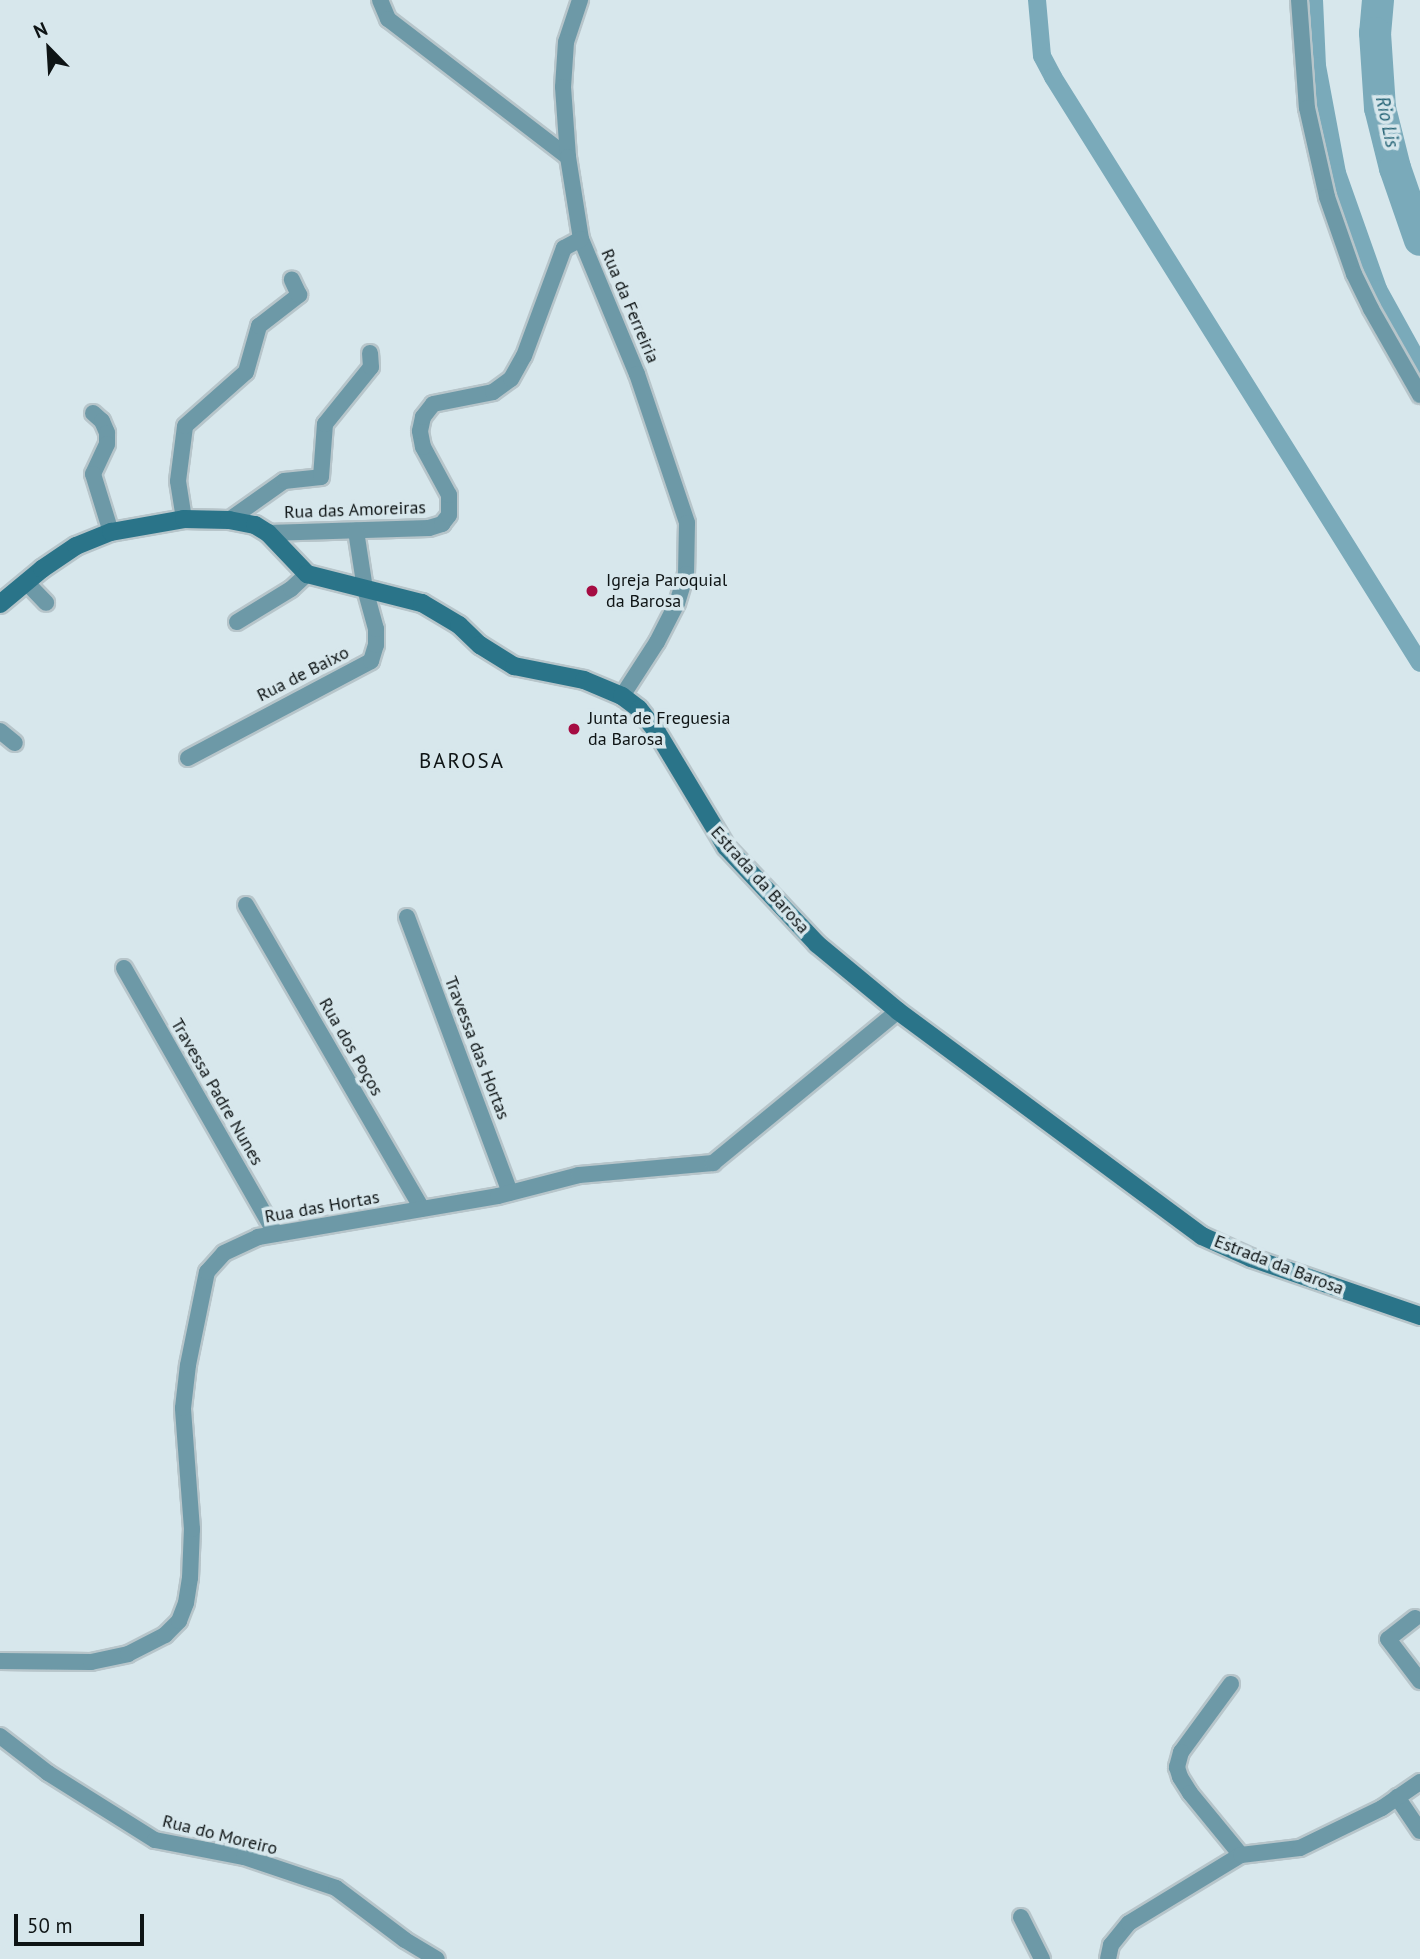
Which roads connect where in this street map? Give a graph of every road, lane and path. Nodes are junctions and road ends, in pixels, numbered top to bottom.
1 (380, 0) edge
2 (580, 0) edge
3 (1299, 0) edge
4 (568, 157) junction
5 (581, 239) junction
6 (292, 280) dead end
7 (370, 353) dead end
8 (1420, 395) edge
9 (93, 414) dead end
10 (184, 519) junction
11 (229, 520) junction
12 (356, 531) junction
13 (111, 532) junction
14 (268, 533) junction
15 (307, 574) junction
16 (26, 582) junction
17 (365, 589) junction
18 (46, 603) dead end
19 (0, 604) edge
20 (237, 622) dead end
21 (622, 696) junction
22 (0, 731) edge
23 (15, 743) dead end
24 (188, 758) dead end
25 (246, 905) dead end
26 (407, 917) dead end
27 (124, 968) dead end
28 (898, 1011) junction
29 (510, 1192) junction
30 (422, 1209) junction
31 (276, 1234) junction
32 (1420, 1316) edge
33 (1416, 1618) dead end
34 (0, 1661) edge
35 (1420, 1681) edge
36 (1231, 1684) dead end
37 (0, 1736) edge
38 (1420, 1782) edge
39 (1398, 1797) junction
40 (1420, 1831) edge
41 (1241, 1855) junction
42 (1021, 1917) dead end
43 (437, 1959) edge
44 (1042, 1959) edge
45 (1108, 1959) edge

1 - 4 street
2 - 4 street, Rua da Ferreiria
3 - 8 street
4 - 5 street, Rua da Ferreiria
5 - 12 street, Rua das Amoreiras
5 - 21 street, Rua da Ferreiria
6 - 10 street
7 - 11 street
9 - 13 street
10 - 11 street
10 - 13 street
11 - 14 street
12 - 14 street, Rua das Amoreiras
12 - 17 street
13 - 16 street
14 - 15 street
15 - 17 street, Estrada da Barosa
15 - 20 street
16 - 18 street
16 - 19 street
17 - 21 street, Estrada da Barosa
17 - 24 street, Rua de Baixo
21 - 28 street, Estrada da Barosa
22 - 23 street
25 - 30 street, Rua dos Poços
26 - 29 street, Travessa das Hortas
27 - 31 street, Travessa Padre Nunes
28 - 29 street, Rua das Hortas
28 - 32 street, Estrada da Barosa
29 - 30 street, Rua das Hortas
30 - 31 street, Rua das Hortas
31 - 34 street, Rua das Hortas
33 - 35 street
36 - 41 street
37 - 43 street, Rua do Moreiro
38 - 39 street
39 - 40 street
39 - 41 street
41 - 45 street
42 - 44 street

